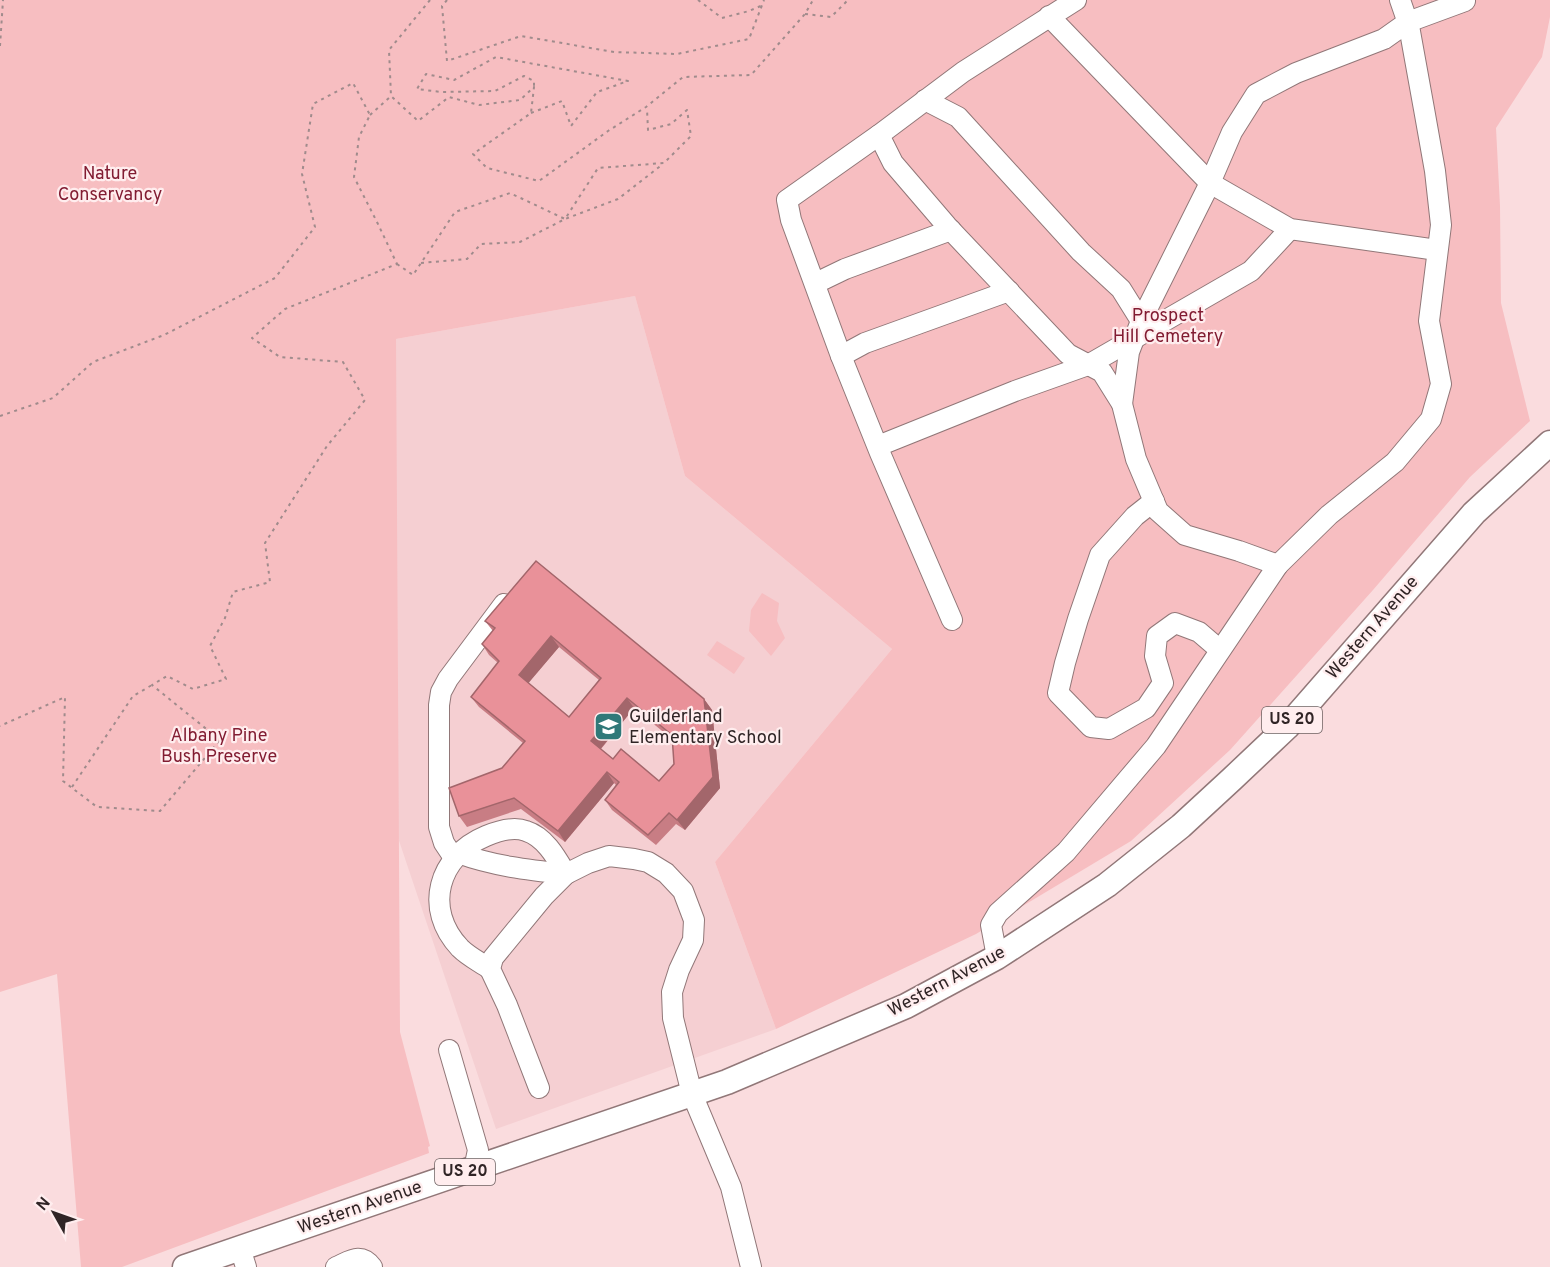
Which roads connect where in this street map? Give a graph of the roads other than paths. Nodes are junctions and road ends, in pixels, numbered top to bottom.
1 (1076, 0) edge
2 (1400, 0) edge
3 (1465, 1) edge
4 (1049, 16) junction
5 (1408, 22) junction
6 (925, 100) junction
7 (879, 135) junction
8 (1210, 183) junction
9 (1290, 229) junction
10 (951, 230) junction
11 (1437, 250) junction
12 (816, 284) junction
13 (1009, 291) junction
14 (1138, 329) junction
15 (841, 356) junction
16 (1088, 365) junction
17 (1122, 404) junction
18 (1550, 443) edge
19 (878, 446) junction
20 (1154, 501) junction
21 (1278, 565) junction
22 (517, 589) edge
23 (952, 620) dead end
24 (1220, 650) junction
25 (456, 856) junction
26 (566, 874) junction
27 (997, 957) junction
28 (490, 969) junction
29 (449, 1050) dead end
30 (539, 1088) dead end
31 (692, 1094) junction
32 (474, 1169) junction
33 (243, 1257) edge
34 (185, 1267) edge
35 (336, 1267) edge
36 (372, 1267) edge
37 (751, 1267) edge

1 - 4 street
2 - 5 street
3 - 5 street
4 - 6 street
4 - 8 street
5 - 8 street
5 - 11 street
6 - 7 street
6 - 14 street
7 - 10 street
7 - 12 street
8 - 9 street
8 - 14 street
9 - 11 street
9 - 14 street
10 - 12 street
10 - 13 street
11 - 21 street
12 - 15 street
13 - 15 street
13 - 16 street
14 - 16 street
14 - 17 street
15 - 19 street
16 - 17 street
16 - 19 street
17 - 20 street
18 - 27 main road, Western Avenue / US 20
19 - 23 street
20 - 21 street
20 - 24 street
21 - 24 street
22 - 25 street
24 - 27 street
25 - 26 street
25 - 26 street
25 - 28 street
26 - 28 street
26 - 31 street
27 - 31 main road, Western Avenue / US 20
28 - 30 street
29 - 32 street
31 - 32 main road, Western Avenue / US 20
31 - 37 street
32 - 33 main road, Western Avenue / US 20
33 - 34 main road, Western Avenue / US 20
35 - 36 street

